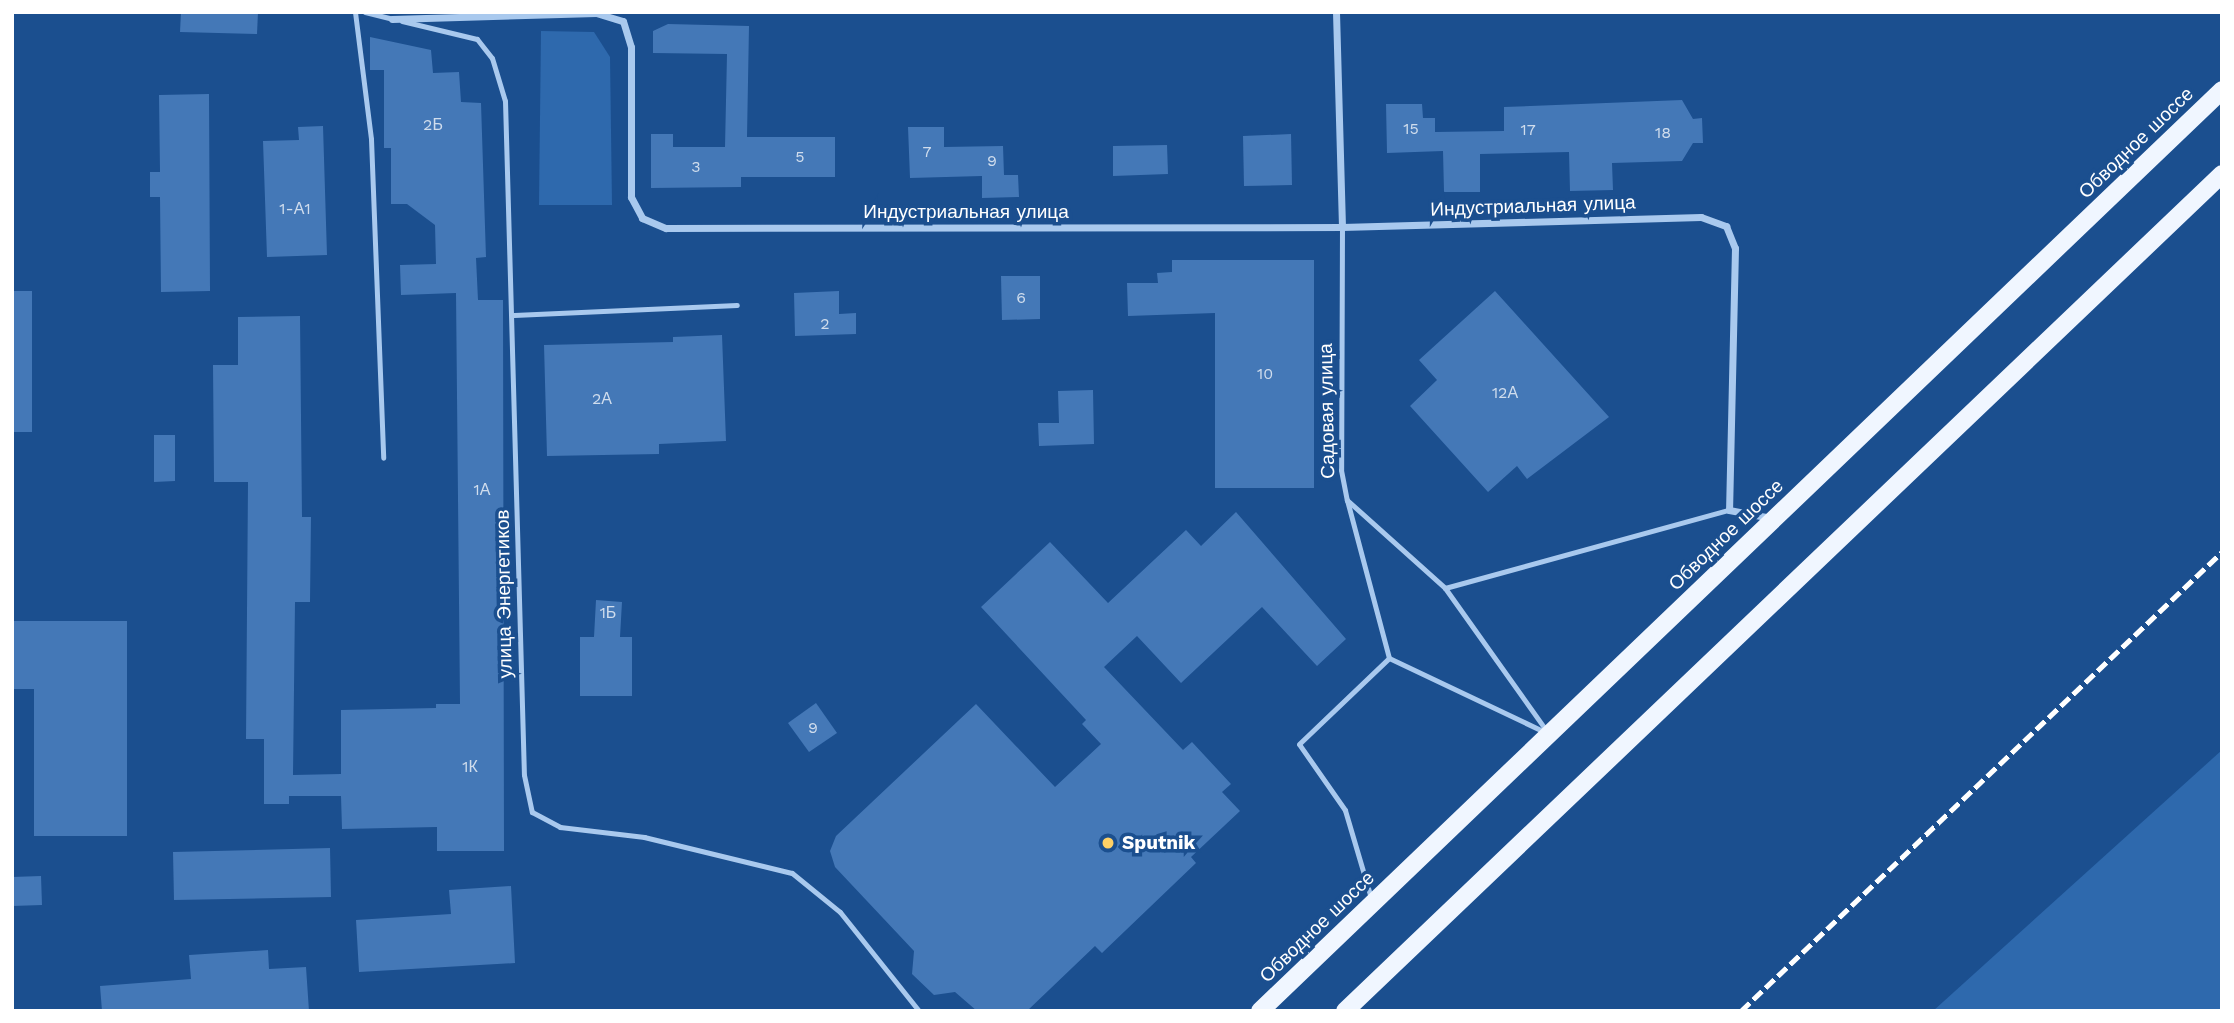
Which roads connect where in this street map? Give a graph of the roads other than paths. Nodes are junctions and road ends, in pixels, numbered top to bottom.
1 (355, 12) edge
2 (365, 12) edge
3 (1336, 12) edge
4 (392, 19) junction
5 (2222, 90) edge
6 (2222, 174) edge
7 (1342, 227) junction
8 (737, 306) dead end
9 (514, 315) junction
10 (383, 458) dead end
11 (1347, 500) junction
12 (1729, 510) junction
13 (1774, 519) junction
14 (1445, 588) junction
15 (1389, 658) junction
16 (1548, 733) junction
17 (1372, 903) junction
18 (919, 1011) edge
19 (1259, 1011) edge
20 (1345, 1011) edge

1 - 10 lane
2 - 4 lane, улица Энергетиков
3 - 7 street, Садовая улица
4 - 7 street, Индустриальная улица
4 - 9 lane, улица Энергетиков
5 - 13 main road, Обводное шоссе
6 - 20 main road
7 - 11 lane, Садовая улица
7 - 12 street, Индустриальная улица
8 - 9 lane
9 - 18 lane, улица Энергетиков
11 - 14 lane, Садовая улица
11 - 15 lane
12 - 13 street
12 - 14 lane
13 - 16 main road, Обводное шоссе
14 - 16 lane, Садовая улица
15 - 16 lane
15 - 17 lane
16 - 17 main road, Обводное шоссе
17 - 19 main road, Обводное шоссе

